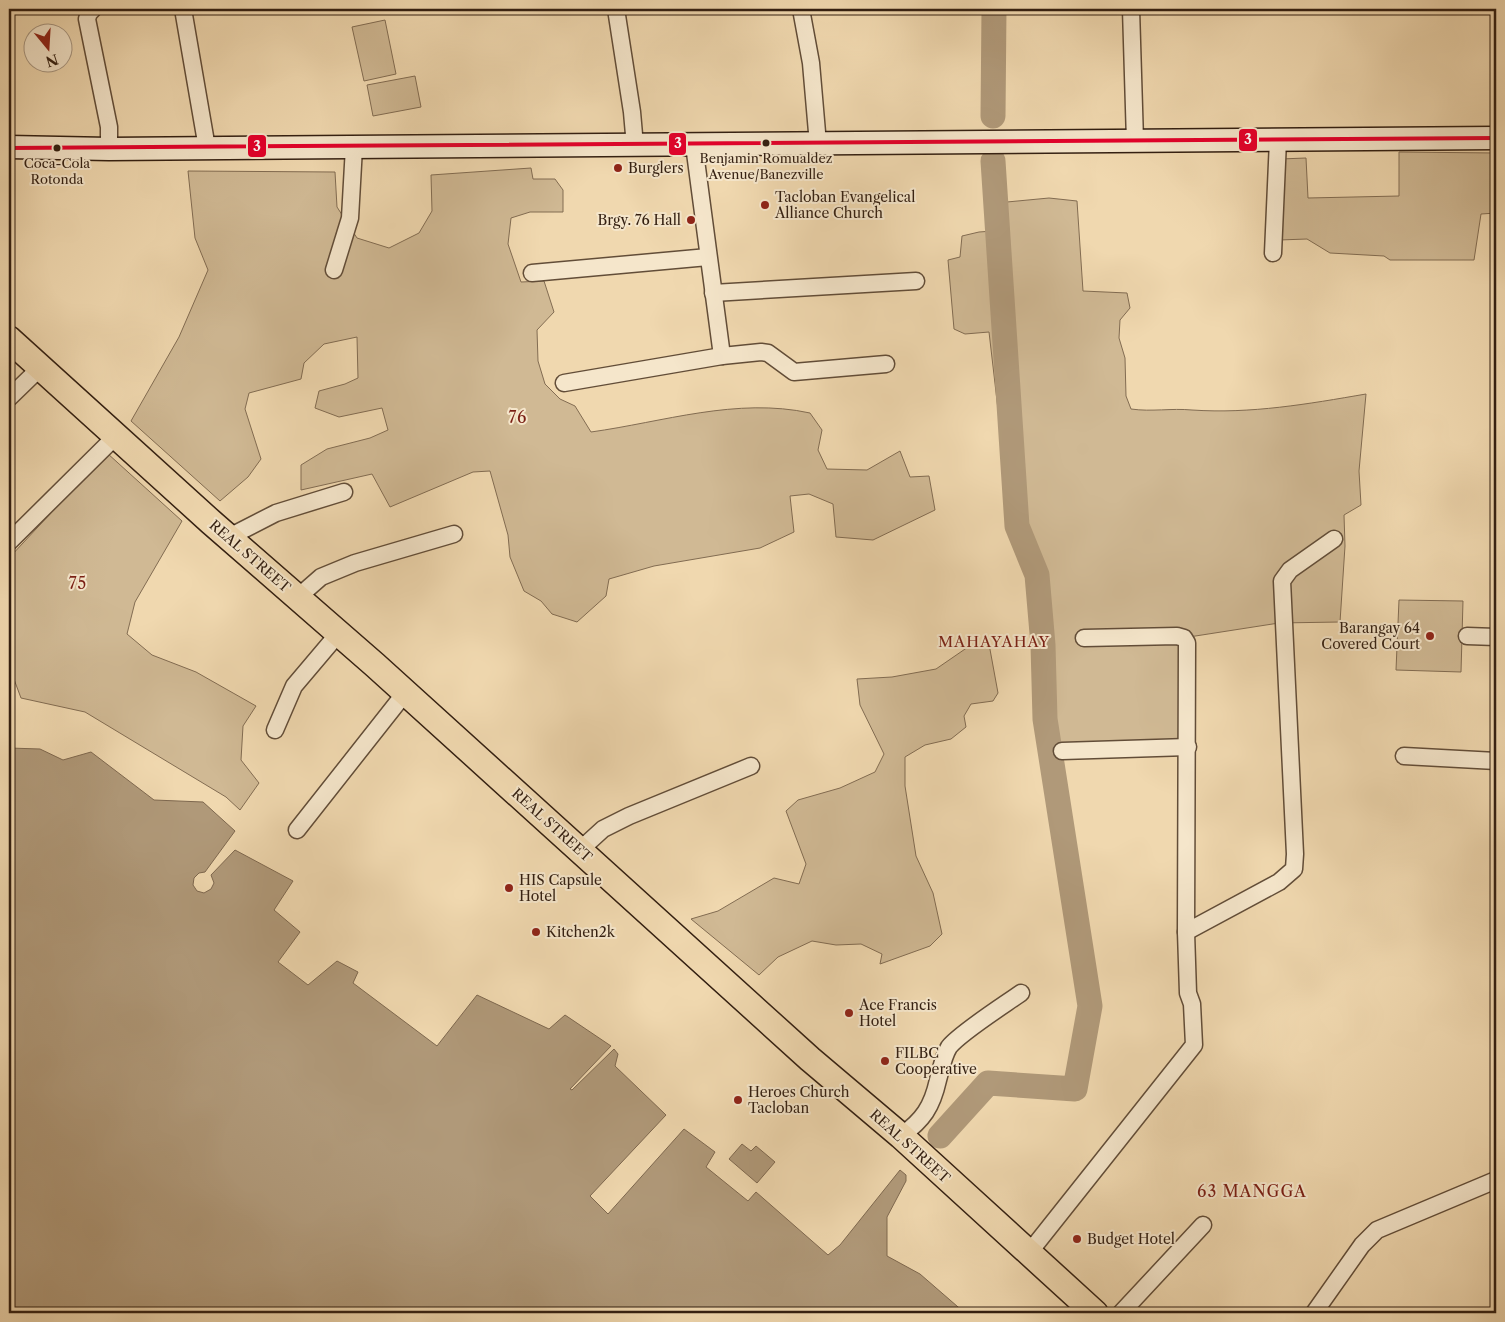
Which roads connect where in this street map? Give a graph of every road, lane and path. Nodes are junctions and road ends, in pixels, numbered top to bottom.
1 (93, 9) edge
2 (182, 9) edge
3 (616, 9) edge
4 (801, 9) edge
5 (1131, 9) edge
6 (1496, 138) edge
7 (1278, 140) junction
8 (1135, 141) junction
9 (818, 144) junction
10 (694, 145) junction
11 (635, 146) junction
12 (354, 147) junction
13 (9, 148) edge
14 (207, 148) junction
15 (109, 149) junction
16 (1273, 253) dead end
17 (708, 257) junction
18 (334, 270) dead end
19 (532, 273) dead end
20 (916, 280) dead end
21 (713, 292) junction
22 (9, 338) edge
23 (722, 356) junction
24 (886, 364) dead end
25 (41, 367) junction
26 (564, 383) dead end
27 (9, 398) edge
28 (116, 436) junction
29 (344, 492) dead end
30 (454, 534) dead end
31 (229, 537) junction
32 (1334, 539) dead end
33 (9, 542) edge
34 (297, 598) junction
35 (338, 634) junction
36 (1467, 636) dead end
37 (1496, 637) edge
38 (1084, 638) dead end
39 (405, 692) junction
40 (275, 730) dead end
41 (1188, 747) junction
42 (1062, 751) dead end
43 (1404, 756) dead end
44 (1496, 761) edge
45 (751, 766) dead end
46 (297, 830) dead end
47 (580, 850) junction
48 (1186, 932) junction
49 (1020, 993) dead end
50 (900, 1136) junction
51 (1496, 1180) edge
52 (1204, 1225) dead end
53 (1028, 1254) junction
54 (1095, 1313) edge
55 (1121, 1313) edge
56 (1314, 1313) edge

1 - 15 street
2 - 14 street
3 - 11 street
4 - 9 street
5 - 8 street
6 - 7 main road
7 - 8 main road
7 - 16 street
8 - 9 main road
9 - 10 main road
10 - 11 main road
10 - 17 street
11 - 12 main road
12 - 14 main road
12 - 18 street
13 - 15 main road
14 - 15 main road
17 - 19 street
17 - 21 street
20 - 21 street
21 - 23 street
22 - 25 main road, REAL STREET
23 - 24 street
23 - 26 street
25 - 27 street
25 - 28 main road, REAL STREET
28 - 31 main road, REAL STREET
28 - 33 street
29 - 31 street
30 - 34 street
31 - 34 main road, REAL STREET
32 - 48 street
34 - 35 main road, REAL STREET
35 - 39 main road, REAL STREET
35 - 40 street
36 - 37 street
38 - 41 street
39 - 46 street
39 - 47 main road, REAL STREET
41 - 42 street
41 - 48 street
43 - 44 street
45 - 47 street
47 - 50 main road, REAL STREET
48 - 53 street
49 - 50 street
50 - 53 main road, REAL STREET
51 - 56 street
52 - 55 street
53 - 54 main road, REAL STREET

